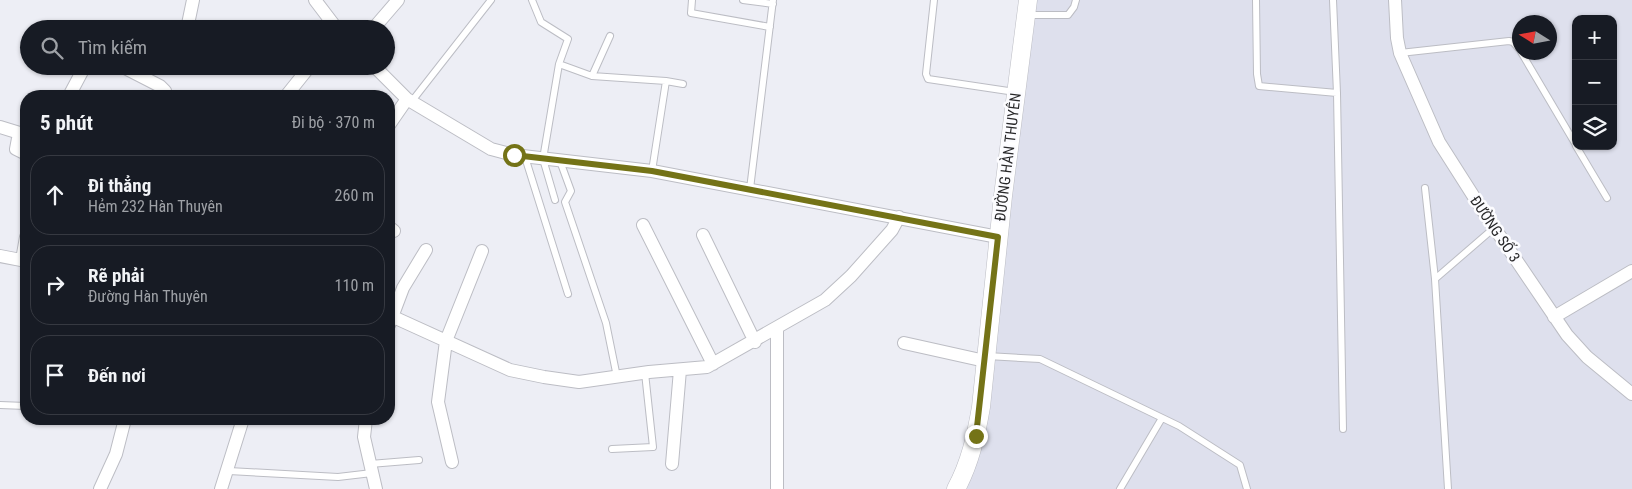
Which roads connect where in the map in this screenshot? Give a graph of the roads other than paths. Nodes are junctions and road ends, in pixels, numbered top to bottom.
1 (194, 0) edge
2 (315, 0) edge
3 (398, 0) edge
4 (491, 0) edge
5 (532, 0) edge
6 (692, 0) edge
7 (743, 0) edge
8 (934, 0) edge
9 (1076, 0) edge
10 (1256, 0) edge
11 (1332, 0) edge
12 (1395, 0) edge
13 (773, 2) edge
14 (1027, 7) edge
15 (189, 20) edge
16 (330, 20) edge
17 (381, 20) edge
18 (770, 27) junction
19 (610, 36) dead end
20 (1512, 42) edge
21 (1400, 53) junction
22 (1525, 60) edge
23 (559, 64) junction
24 (80, 75) edge
25 (139, 75) edge
26 (303, 75) edge
27 (384, 75) edge
28 (592, 76) junction
29 (666, 81) junction
30 (682, 84) dead end
31 (72, 90) edge
32 (164, 90) edge
33 (291, 90) edge
34 (1016, 92) junction
35 (1337, 93) junction
36 (410, 100) junction
37 (395, 118) edge
38 (0, 127) edge
39 (20, 133) edge
40 (1572, 139) edge
41 (20, 140) edge
42 (1578, 150) edge
43 (20, 151) edge
44 (525, 157) junction
45 (543, 159) junction
46 (560, 161) junction
47 (652, 171) junction
48 (1425, 188) dead end
49 (750, 190) junction
50 (1608, 198) dead end
51 (555, 200) dead end
52 (899, 217) junction
53 (643, 225) dead end
54 (1494, 228) junction
55 (703, 235) dead end
56 (998, 237) junction
57 (426, 250) dead end
58 (482, 251) dead end
59 (0, 256) edge
60 (20, 260) edge
61 (1632, 271) edge
62 (1435, 280) junction
63 (568, 294) dead end
64 (395, 307) edge
65 (1554, 316) junction
66 (395, 321) edge
67 (777, 328) junction
68 (446, 341) junction
69 (754, 342) junction
70 (904, 343) dead end
71 (986, 358) junction
72 (713, 364) junction
73 (680, 370) junction
74 (645, 373) junction
75 (617, 378) junction
76 (1632, 394) edge
77 (0, 405) edge
78 (20, 406) edge
79 (1162, 418) junction
80 (123, 425) edge
81 (241, 425) edge
82 (365, 425) edge
83 (1343, 429) dead end
84 (612, 449) dead end
85 (419, 460) dead end
86 (452, 462) dead end
87 (672, 464) dead end
88 (371, 469) junction
89 (229, 471) junction
90 (100, 489) edge
91 (222, 489) edge
92 (376, 489) edge
93 (777, 489) edge
94 (956, 489) edge
95 (1120, 489) edge
96 (1247, 489) edge
97 (1448, 489) edge

1 - 15 street
2 - 16 street
3 - 17 street
4 - 36 lane
5 - 23 lane
6 - 18 lane
7 - 13 lane
8 - 34 lane
9 - 14 lane
10 - 35 lane
11 - 35 lane
12 - 21 street, ĐƯỜNG SỐ 3
13 - 18 lane
14 - 34 street, ĐƯỜNG HÀN THUYÊN
18 - 49 lane
19 - 28 lane
20 - 21 lane
21 - 54 street, ĐƯỜNG SỐ 3
22 - 40 lane
23 - 28 lane
23 - 45 lane
24 - 31 street
25 - 32 street
26 - 33 street
27 - 36 street
28 - 29 lane
29 - 30 lane
29 - 47 lane
34 - 56 street, ĐƯỜNG HÀN THUYÊN
35 - 83 lane
36 - 37 street
36 - 44 street
38 - 39 street
41 - 43 street
42 - 50 lane
44 - 45 street
44 - 63 lane
45 - 46 street
45 - 51 lane
46 - 47 street
46 - 75 lane
47 - 49 street
48 - 62 lane
49 - 52 street
52 - 56 street
52 - 67 street
53 - 72 street
54 - 62 lane
54 - 65 street, ĐƯỜNG SỐ 3
55 - 69 street
56 - 71 street, ĐƯỜNG HÀN THUYÊN
57 - 64 street
58 - 68 street
59 - 60 street
61 - 65 street
62 - 97 lane
65 - 76 street, ĐƯỜNG SỐ 3
66 - 68 street
67 - 69 street
67 - 93 street
68 - 75 street
68 - 86 street
69 - 72 street
70 - 71 street
71 - 79 lane
71 - 94 street, ĐƯỜNG HÀN THUYÊN
72 - 73 street
73 - 74 street
73 - 87 street
74 - 75 street
74 - 84 lane
77 - 78 lane
79 - 95 lane
79 - 96 lane
80 - 90 street
81 - 89 street
82 - 88 street
85 - 88 lane
88 - 89 lane
88 - 92 street
89 - 91 street

